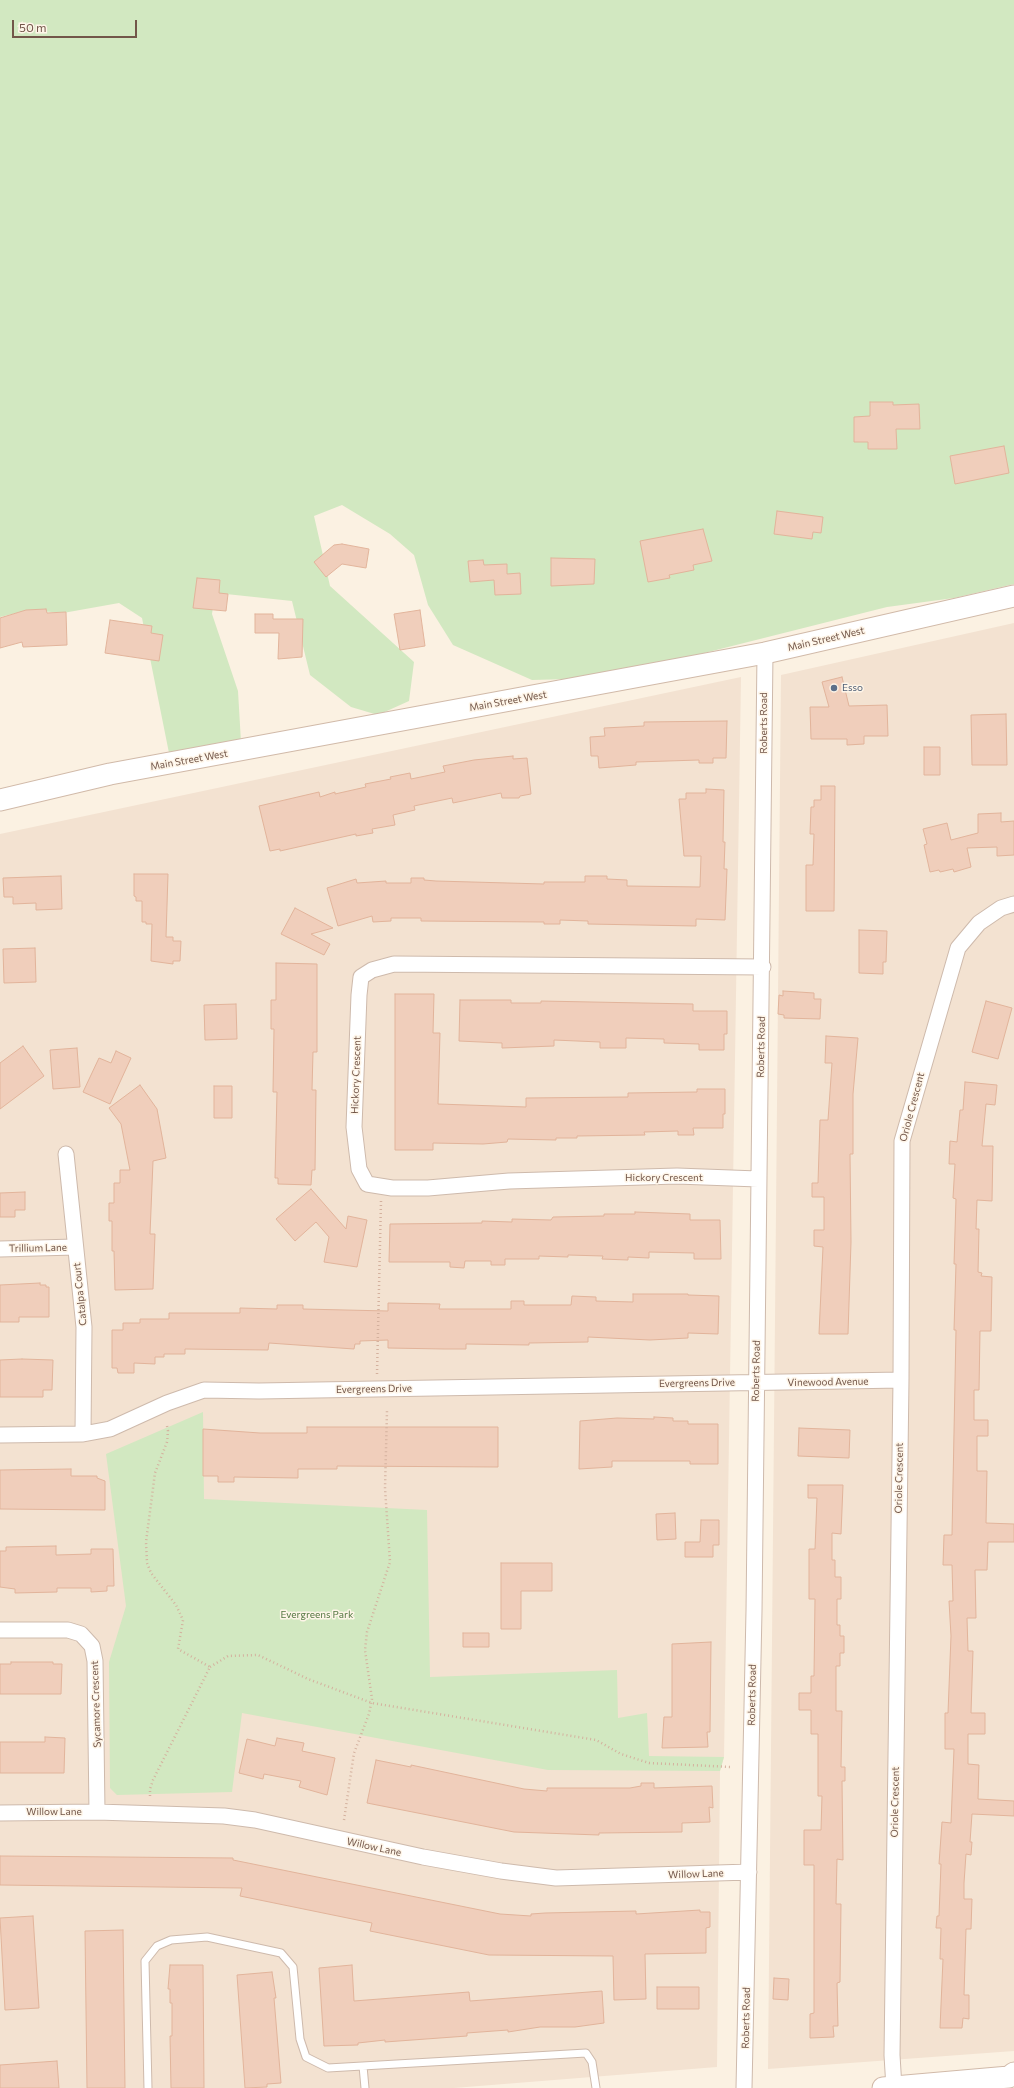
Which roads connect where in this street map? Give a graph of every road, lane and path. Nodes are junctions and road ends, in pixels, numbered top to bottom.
1 (1014, 596) edge
2 (765, 653) junction
3 (0, 800) edge
4 (1014, 904) edge
5 (763, 967) junction
6 (66, 1154) dead end
7 (758, 1180) junction
8 (381, 1197) dead end
9 (75, 1247) junction
10 (0, 1248) edge
11 (377, 1378) dead end
12 (901, 1380) junction
13 (756, 1383) junction
14 (387, 1411) dead end
15 (167, 1426) dead end
16 (83, 1434) junction
17 (0, 1435) edge
18 (0, 1630) edge
19 (210, 1667) junction
20 (372, 1703) junction
21 (731, 1767) dead end
22 (150, 1796) dead end
23 (97, 1812) junction
24 (0, 1813) edge
25 (344, 1820) dead end
26 (749, 1872) junction
27 (363, 2066) junction
28 (1012, 2077) edge
29 (148, 2088) edge
30 (365, 2088) edge
31 (596, 2088) edge
32 (744, 2088) edge
33 (890, 2088) edge

1 - 2 main road, Main Street West
2 - 3 main road, Main Street West
2 - 5 street, Roberts Road
4 - 12 street, Oriole Crescent
5 - 7 street, Roberts Road
5 - 7 street, Hickory Crescent
6 - 9 street, Catalpa Court
7 - 13 street, Roberts Road
8 - 11 path
9 - 10 street, Trillium Lane
9 - 16 street, Catalpa Court
12 - 13 street, Vinewood Avenue
12 - 33 street, Oriole Crescent
13 - 16 street, Evergreens Drive
13 - 26 street, Roberts Road
14 - 20 path
15 - 19 path
16 - 17 street, Evergreens Drive
18 - 23 street, Sycamore Crescent
19 - 20 path
19 - 22 path
20 - 21 path
20 - 25 path
23 - 24 street, Willow Lane
23 - 26 street, Willow Lane
26 - 32 street, Roberts Road
27 - 29 lane
27 - 30 lane
27 - 31 lane
28 - 33 main road

